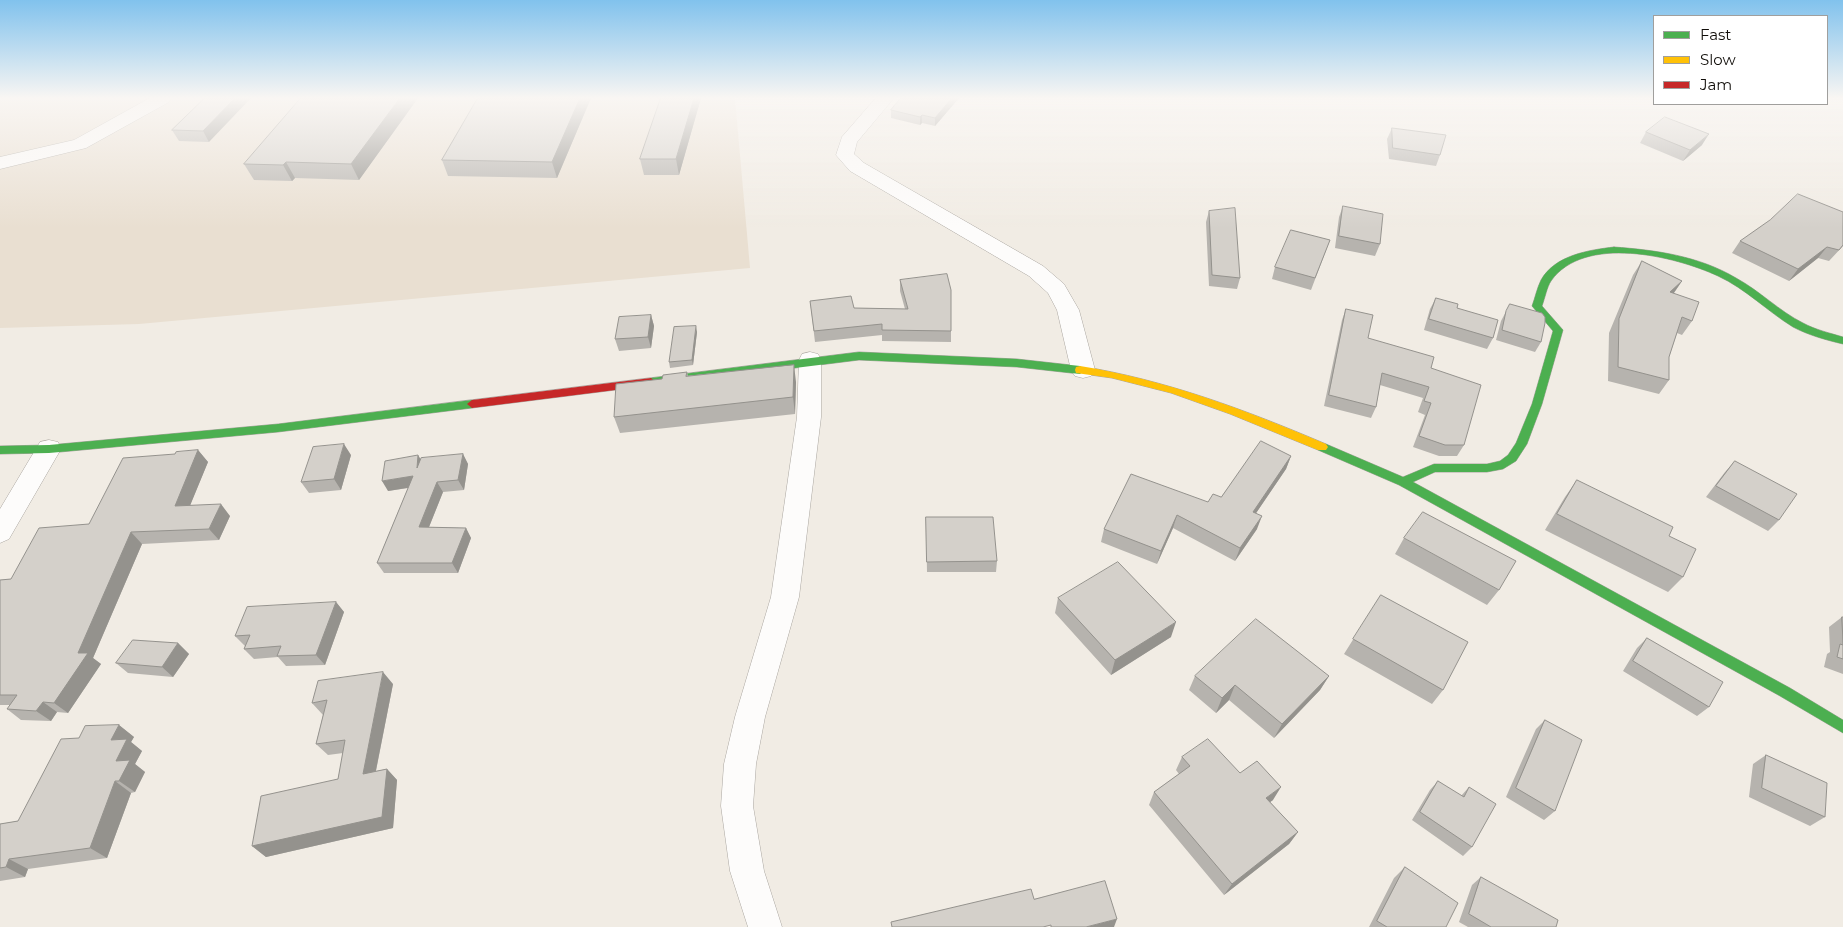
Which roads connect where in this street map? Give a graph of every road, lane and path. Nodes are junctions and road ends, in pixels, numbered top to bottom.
1 (85, 141) edge
2 (848, 141) edge
3 (0, 163) edge
4 (1843, 341) edge
5 (810, 360) junction
6 (1083, 370) junction
7 (49, 449) junction
8 (0, 450) edge
9 (1403, 482) junction
10 (0, 532) edge
11 (1843, 727) edge
12 (765, 927) edge

1 - 3 street
2 - 6 street
4 - 9 street
5 - 6 street
5 - 7 street
5 - 12 street
6 - 9 street
7 - 8 street
7 - 10 street
9 - 11 street

